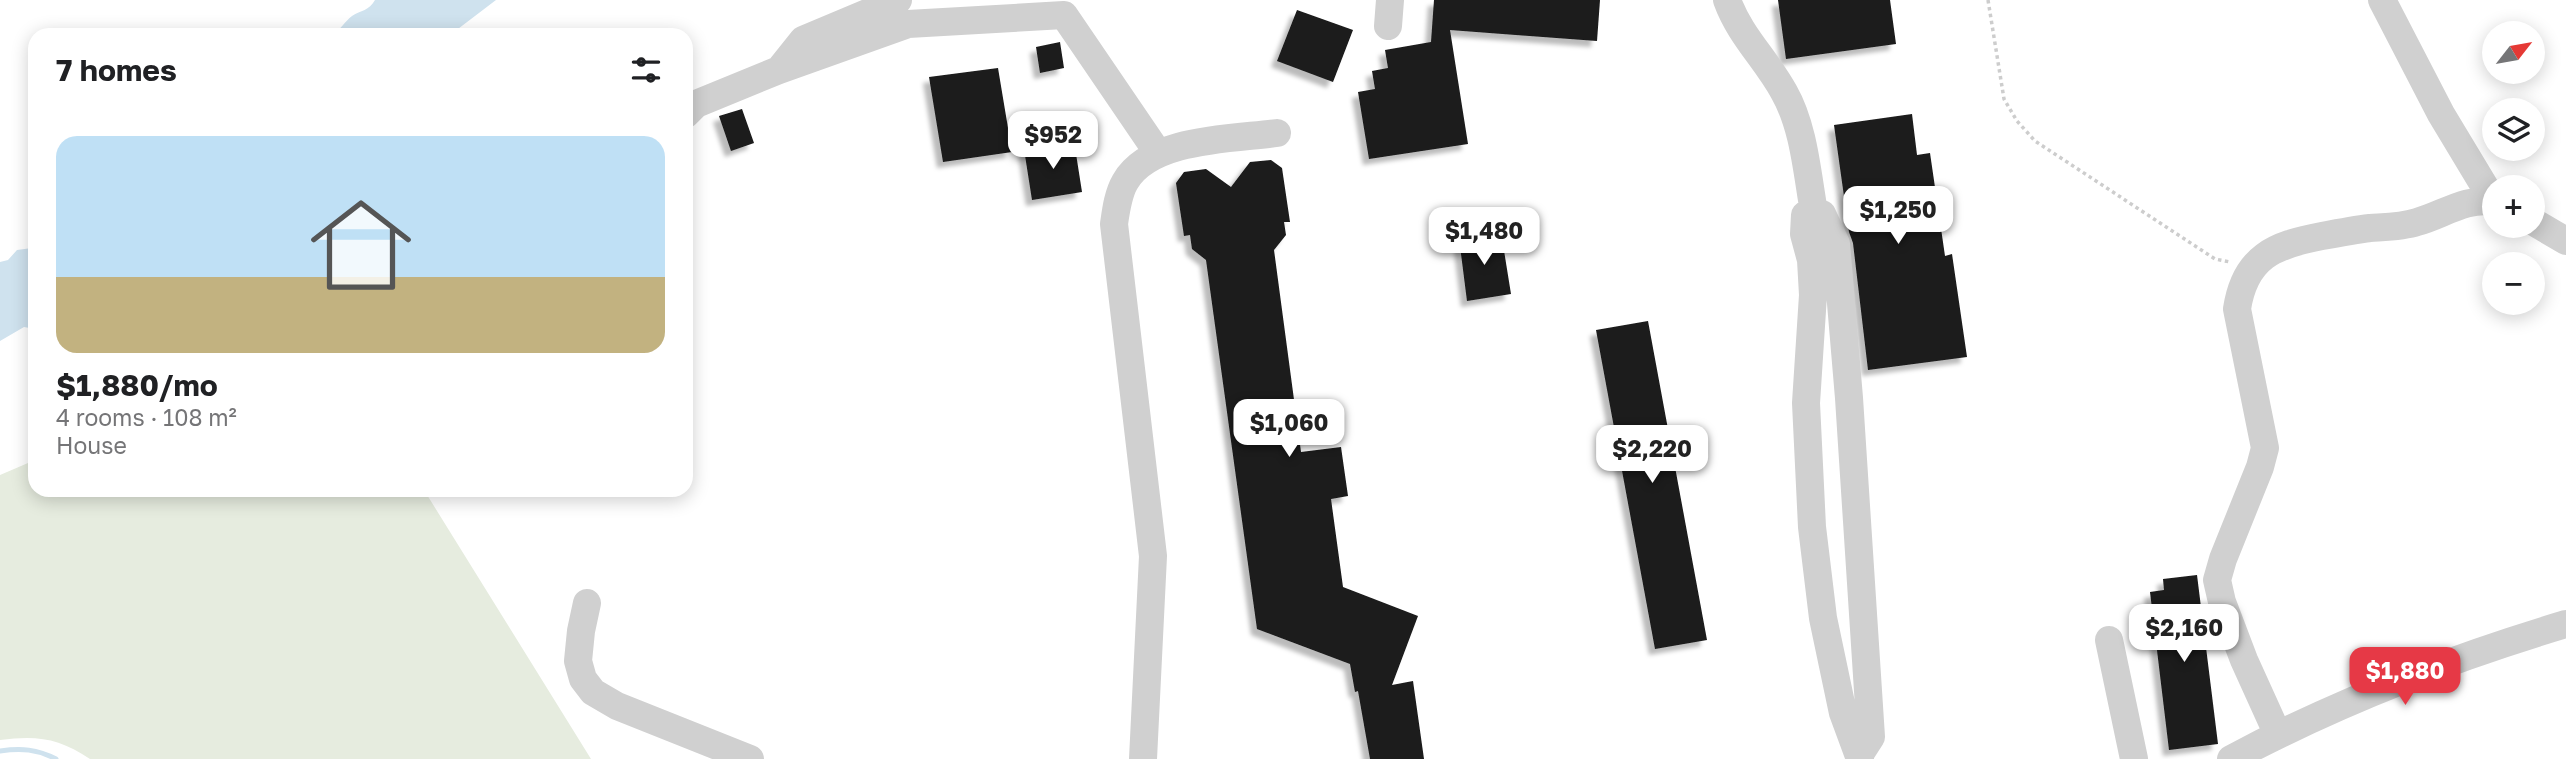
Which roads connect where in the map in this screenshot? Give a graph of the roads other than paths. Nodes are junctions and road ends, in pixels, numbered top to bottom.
1 (898, 0) edge
2 (1727, 0) edge
3 (2382, 0) edge
4 (779, 71) junction
5 (693, 107) edge
6 (1277, 133) dead end
7 (1158, 153) junction
8 (2482, 182) edge
9 (2482, 200) edge
10 (1814, 212) junction
11 (2545, 229) edge
12 (2566, 241) edge
13 (587, 603) dead end
14 (2566, 624) edge
15 (2109, 640) dead end
16 (2278, 735) junction
17 (1860, 757) edge
18 (750, 759) edge
19 (1143, 759) edge
20 (2134, 759) edge
21 (2231, 759) edge

1 - 4 street
2 - 10 street
3 - 8 street
4 - 5 street
4 - 7 street
6 - 7 street
7 - 19 street
9 - 16 street
10 - 17 street
10 - 17 street
11 - 12 street
13 - 18 street
14 - 16 street
15 - 20 street
16 - 21 street

